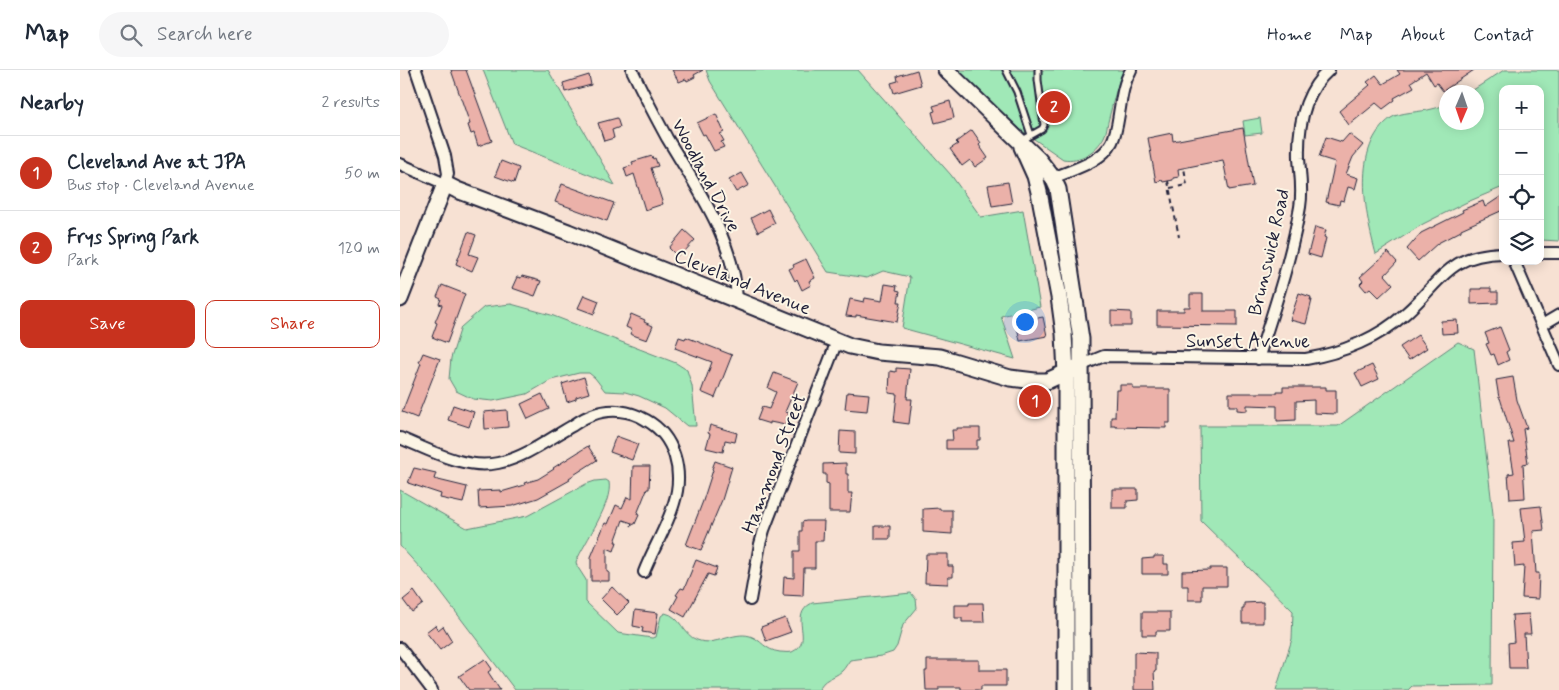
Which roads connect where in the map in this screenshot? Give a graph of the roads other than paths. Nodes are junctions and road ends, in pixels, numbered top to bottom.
1 (416, 70) edge
2 (632, 70) edge
3 (946, 70) edge
4 (1006, 70) edge
5 (1038, 70) edge
6 (1131, 70) edge
7 (1329, 70) edge
8 (1025, 138) junction
9 (400, 164) edge
10 (1052, 178) junction
11 (445, 184) junction
12 (1499, 253) edge
13 (1544, 253) edge
14 (1559, 253) edge
15 (1516, 265) edge
16 (400, 299) edge
17 (738, 300) junction
18 (1559, 315) edge
19 (1542, 325) junction
20 (837, 341) junction
21 (1258, 359) junction
22 (1082, 365) junction
23 (1559, 365) edge
24 (1066, 374) junction
25 (400, 438) edge
26 (644, 572) dead end
27 (750, 600) dead end
28 (400, 648) edge
29 (432, 690) edge
30 (1066, 690) edge
31 (1082, 690) edge

1 - 11 street
2 - 17 street, Woodland Drive
3 - 8 street
4 - 8 lane
5 - 8 lane
6 - 10 street
7 - 21 street, Brunswick Road
8 - 10 street
8 - 24 street
9 - 11 street, Cleveland Avenue
10 - 22 street
11 - 16 street
11 - 17 street, Cleveland Avenue
12 - 21 street, Sunset Avenue
13 - 14 street
15 - 19 street
17 - 20 street, Cleveland Avenue
18 - 19 street
19 - 23 street
20 - 24 street, Cleveland Avenue
20 - 27 street, Hammond Street
21 - 22 street, Sunset Avenue
22 - 24 street, Cleveland Avenue
22 - 31 street
24 - 30 street
25 - 26 street
28 - 29 street

